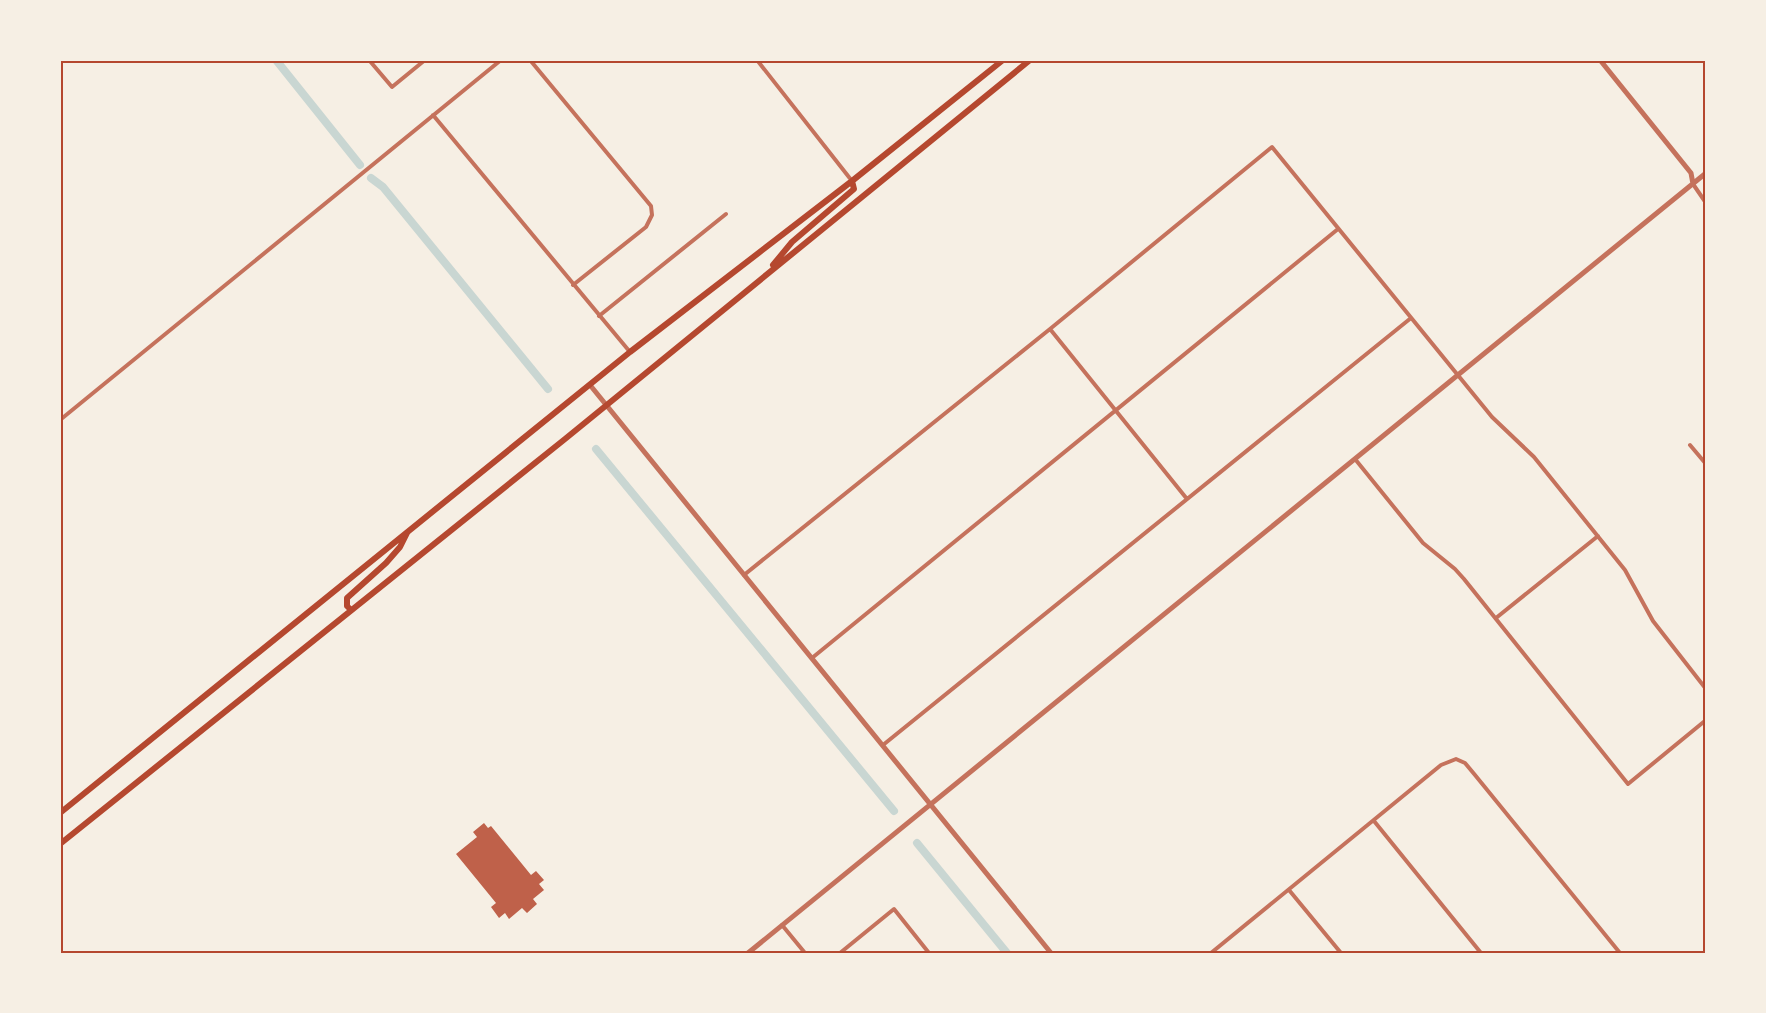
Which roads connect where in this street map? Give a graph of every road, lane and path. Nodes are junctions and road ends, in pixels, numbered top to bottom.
1 (369, 60) edge
2 (425, 60) edge
3 (501, 60) edge
4 (530, 60) edge
5 (757, 60) edge
6 (1003, 60) edge
7 (1030, 60) edge
8 (1600, 60) edge
9 (433, 116) junction
10 (1706, 173) edge
11 (852, 181) junction
12 (1693, 184) junction
13 (1706, 203) edge
14 (726, 214) dead end
15 (1338, 230) junction
16 (763, 277) junction
17 (573, 285) junction
18 (599, 316) junction
19 (1411, 318) junction
20 (1050, 329) junction
21 (630, 352) junction
22 (1458, 375) junction
23 (590, 385) junction
24 (606, 405) junction
25 (1115, 410) junction
26 (60, 420) edge
27 (1690, 445) dead end
28 (1355, 459) junction
29 (1706, 464) edge
30 (1187, 499) junction
31 (409, 530) junction
32 (1598, 536) junction
33 (744, 575) junction
34 (351, 610) junction
35 (1496, 618) junction
36 (812, 659) junction
37 (1706, 689) edge
38 (1706, 720) edge
39 (883, 745) junction
40 (931, 805) junction
41 (60, 813) edge
42 (1374, 821) junction
43 (60, 844) edge
44 (1289, 890) junction
45 (782, 925) junction
46 (748, 953) edge
47 (804, 953) edge
48 (840, 953) edge
49 (929, 953) edge
50 (1051, 953) edge
51 (1211, 953) edge
52 (1341, 953) edge
53 (1481, 953) edge
54 (1620, 953) edge

1 - 2 street
3 - 9 street
4 - 17 street
5 - 11 street
6 - 11 main road
7 - 16 main road
8 - 12 street
9 - 17 street
9 - 26 street
10 - 12 street
11 - 16 main road
11 - 21 main road
12 - 13 street
12 - 22 street
14 - 18 street
15 - 19 street
15 - 20 street
15 - 25 street
16 - 24 main road
17 - 18 street
18 - 21 street
19 - 22 street
19 - 30 street
20 - 25 street
20 - 33 street
21 - 23 main road
22 - 28 street
22 - 32 street
23 - 24 street
23 - 31 main road
24 - 33 street
24 - 34 main road
25 - 30 street
25 - 36 street
27 - 29 street
28 - 35 street
28 - 40 street
30 - 39 street
31 - 34 main road
31 - 41 main road
32 - 35 street
32 - 37 street
33 - 36 street
34 - 43 main road
35 - 38 street
36 - 39 street
39 - 40 street
40 - 45 street
40 - 50 street
42 - 44 street
42 - 53 street
42 - 54 street
44 - 51 street
44 - 52 street
45 - 46 street
45 - 47 street
48 - 49 street

